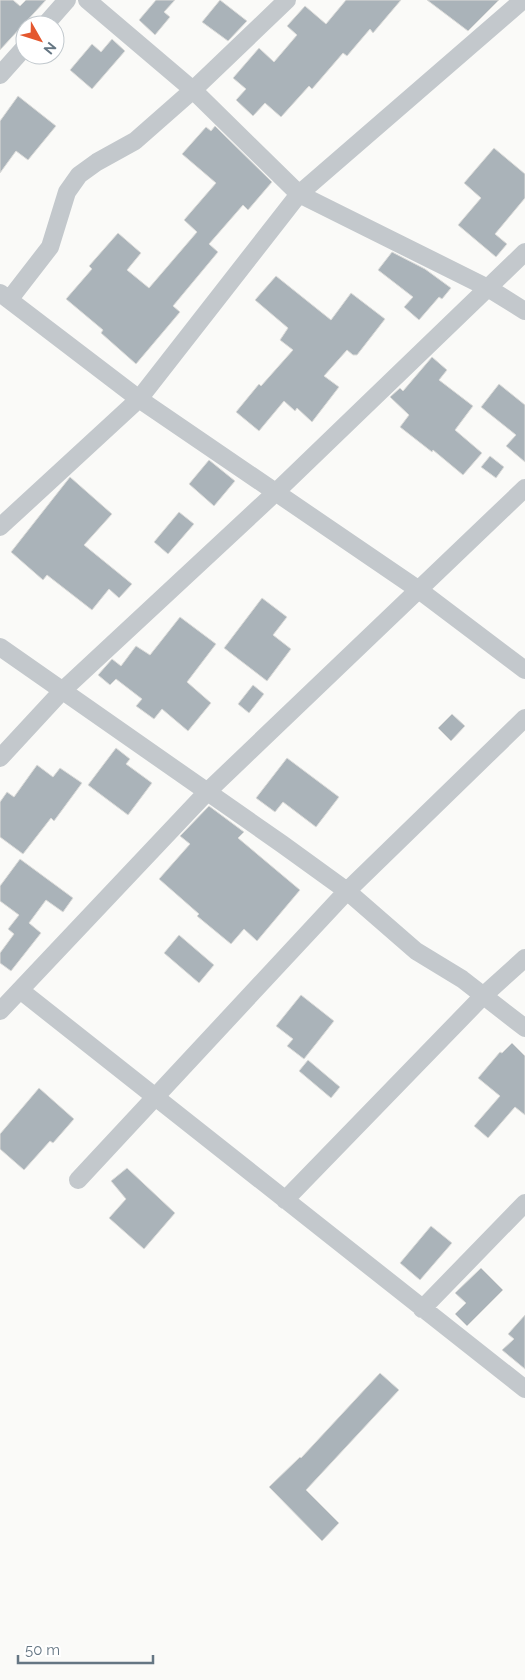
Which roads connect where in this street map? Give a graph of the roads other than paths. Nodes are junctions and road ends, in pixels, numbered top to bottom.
1 (67, 0) edge
2 (88, 0) edge
3 (287, 0) edge
4 (524, 0) edge
5 (54, 15) edge
6 (15, 58) edge
7 (0, 75) edge
8 (193, 90) junction
9 (299, 194) junction
10 (525, 252) edge
11 (488, 288) junction
12 (4, 297) edge
13 (525, 311) edge
14 (139, 399) junction
15 (525, 488) edge
16 (276, 492) junction
17 (0, 527) edge
18 (419, 590) junction
19 (0, 646) edge
20 (525, 670) edge
21 (62, 691) junction
22 (525, 718) edge
23 (0, 758) edge
24 (207, 792) junction
25 (347, 891) junction
26 (525, 958) edge
27 (20, 990) junction
28 (483, 996) junction
29 (0, 1010) edge
30 (525, 1028) edge
31 (156, 1096) junction
32 (78, 1180) dead end
33 (285, 1200) junction
34 (525, 1202) edge
35 (422, 1309) junction
36 (525, 1389) edge

1 - 5 street
2 - 8 street
3 - 8 street
4 - 9 street
6 - 7 street
8 - 9 street
8 - 12 street
9 - 11 street
9 - 14 street
10 - 11 street
11 - 13 street
11 - 16 street
12 - 14 street
14 - 16 street
14 - 17 street
15 - 18 street
16 - 18 street
16 - 21 street
18 - 20 street
18 - 24 street
19 - 21 street
21 - 23 street
21 - 24 street
22 - 25 street
24 - 25 street
24 - 27 street
25 - 28 street
25 - 31 street
26 - 28 street
27 - 29 street
27 - 31 street
28 - 30 street
28 - 33 street
31 - 32 street
31 - 33 street
33 - 35 street
34 - 35 street
35 - 36 street

